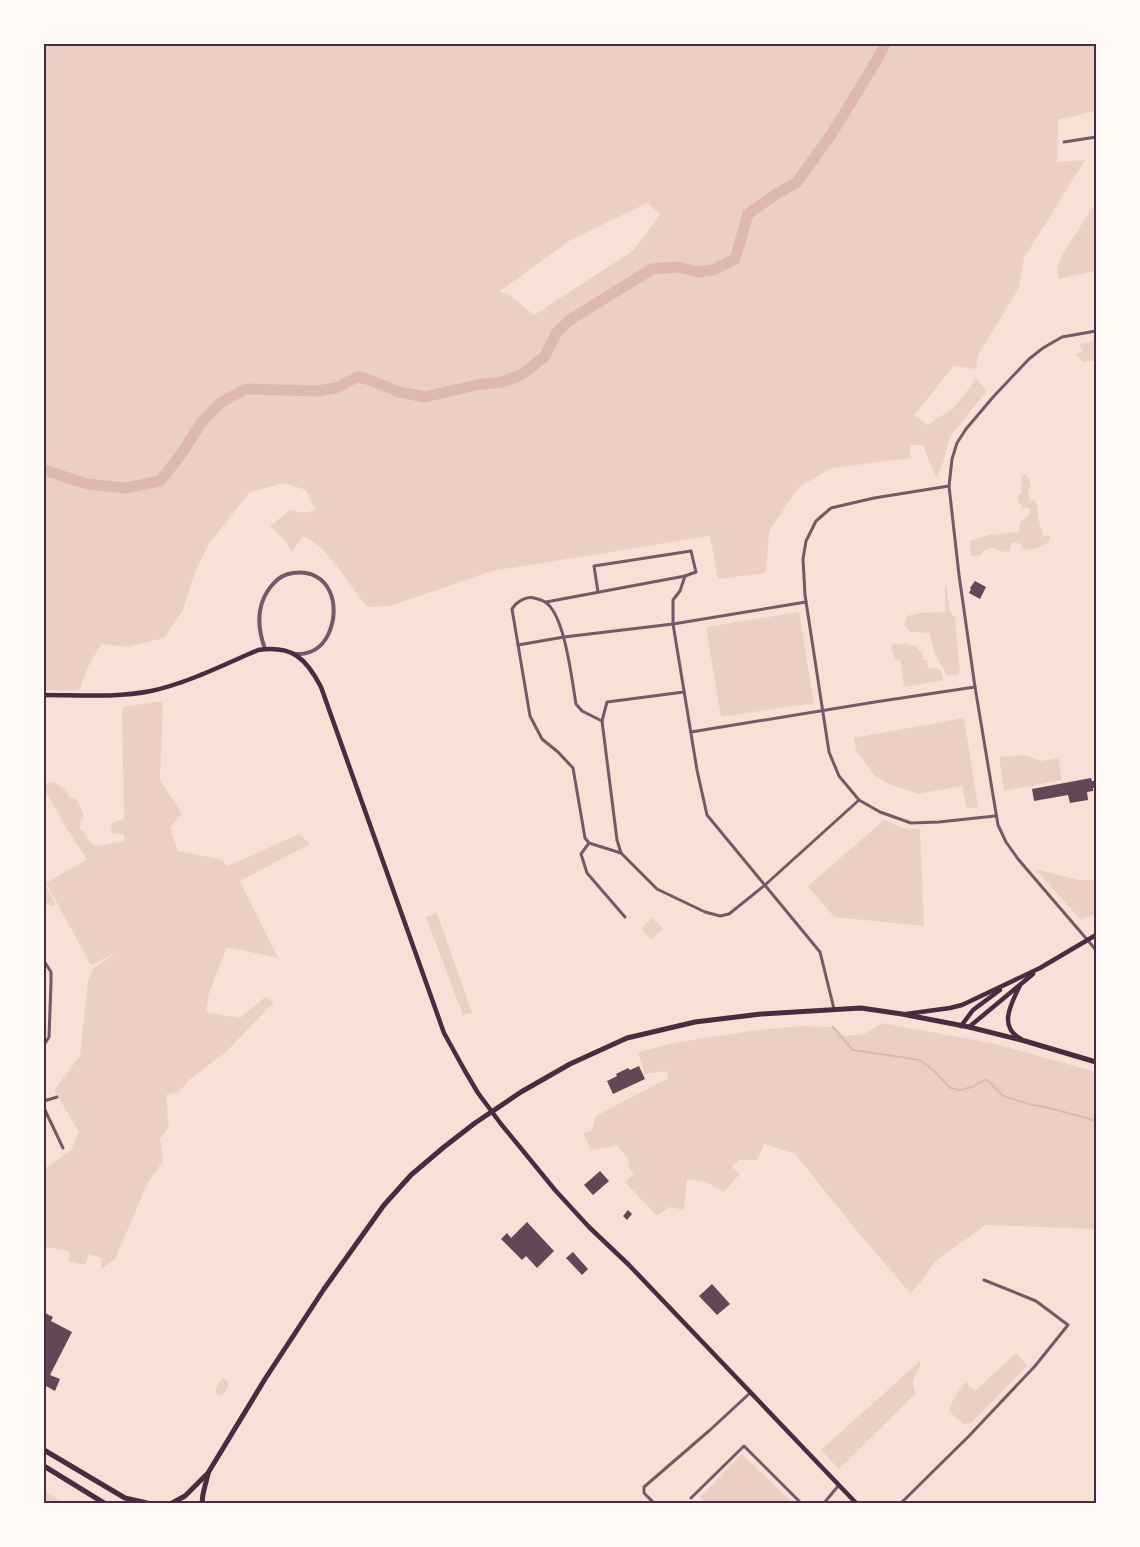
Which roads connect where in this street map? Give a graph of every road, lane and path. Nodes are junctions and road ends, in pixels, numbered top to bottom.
1 (1096, 137) edge
2 (1064, 142) dead end
3 (1096, 331) edge
4 (949, 486) junction
5 (685, 576) junction
6 (598, 592) junction
7 (546, 602) junction
8 (806, 602) junction
9 (673, 624) junction
10 (564, 637) junction
11 (518, 644) junction
12 (265, 649) junction
13 (294, 654) junction
14 (975, 687) junction
15 (684, 692) junction
16 (44, 695) edge
17 (823, 710) junction
18 (602, 721) junction
19 (691, 732) junction
20 (859, 800) junction
21 (996, 816) junction
22 (589, 843) junction
23 (621, 853) junction
24 (765, 885) junction
25 (625, 917) dead end
26 (1096, 935) edge
27 (1088, 940) junction
28 (1096, 950) edge
29 (44, 960) edge
30 (1040, 968) junction
31 (1009, 983) junction
32 (1021, 984) junction
33 (834, 1009) junction
34 (902, 1014) junction
35 (961, 1026) junction
36 (969, 1027) junction
37 (1025, 1041) junction
38 (44, 1045) edge
39 (1096, 1062) edge
40 (57, 1097) dead end
41 (44, 1101) edge
42 (44, 1108) edge
43 (492, 1112) junction
44 (63, 1148) dead end
45 (984, 1280) dead end
46 (750, 1393) junction
47 (44, 1450) edge
48 (44, 1466) edge
49 (208, 1473) junction
50 (839, 1485) junction
51 (691, 1498) dead end
52 (104, 1503) edge
53 (147, 1503) edge
54 (172, 1503) edge
55 (202, 1503) edge
56 (654, 1503) edge
57 (801, 1503) edge
58 (824, 1503) edge
59 (856, 1503) edge
60 (901, 1503) edge

1 - 2 street
3 - 4 street
4 - 8 street
4 - 14 street
5 - 6 street
5 - 6 street
5 - 9 street
6 - 7 street
7 - 10 street
7 - 11 street
8 - 9 street
8 - 17 street
9 - 10 street
9 - 15 street
10 - 11 street
10 - 18 street
11 - 22 street
12 - 13 main road
12 - 13 street
12 - 16 main road
13 - 43 main road
14 - 17 street
14 - 21 street
15 - 18 street
15 - 19 street
17 - 19 street
17 - 20 street
18 - 23 street
19 - 24 street
20 - 21 street
20 - 24 street
21 - 27 street
22 - 23 street
22 - 25 street
23 - 24 street
24 - 33 street
26 - 27 main road
27 - 28 street
27 - 30 main road
29 - 38 street
30 - 31 main road
30 - 32 main road
31 - 34 main road
31 - 35 main road
32 - 36 main road
32 - 37 main road
33 - 34 main road
33 - 43 main road
34 - 35 main road
35 - 36 main road
36 - 37 main road
37 - 39 main road
40 - 41 street
42 - 44 street
43 - 46 main road
43 - 49 main road
45 - 60 street
46 - 50 main road
46 - 56 street
47 - 53 main road
48 - 52 main road
49 - 54 main road
49 - 55 main road
50 - 58 street
50 - 59 main road
51 - 57 street

